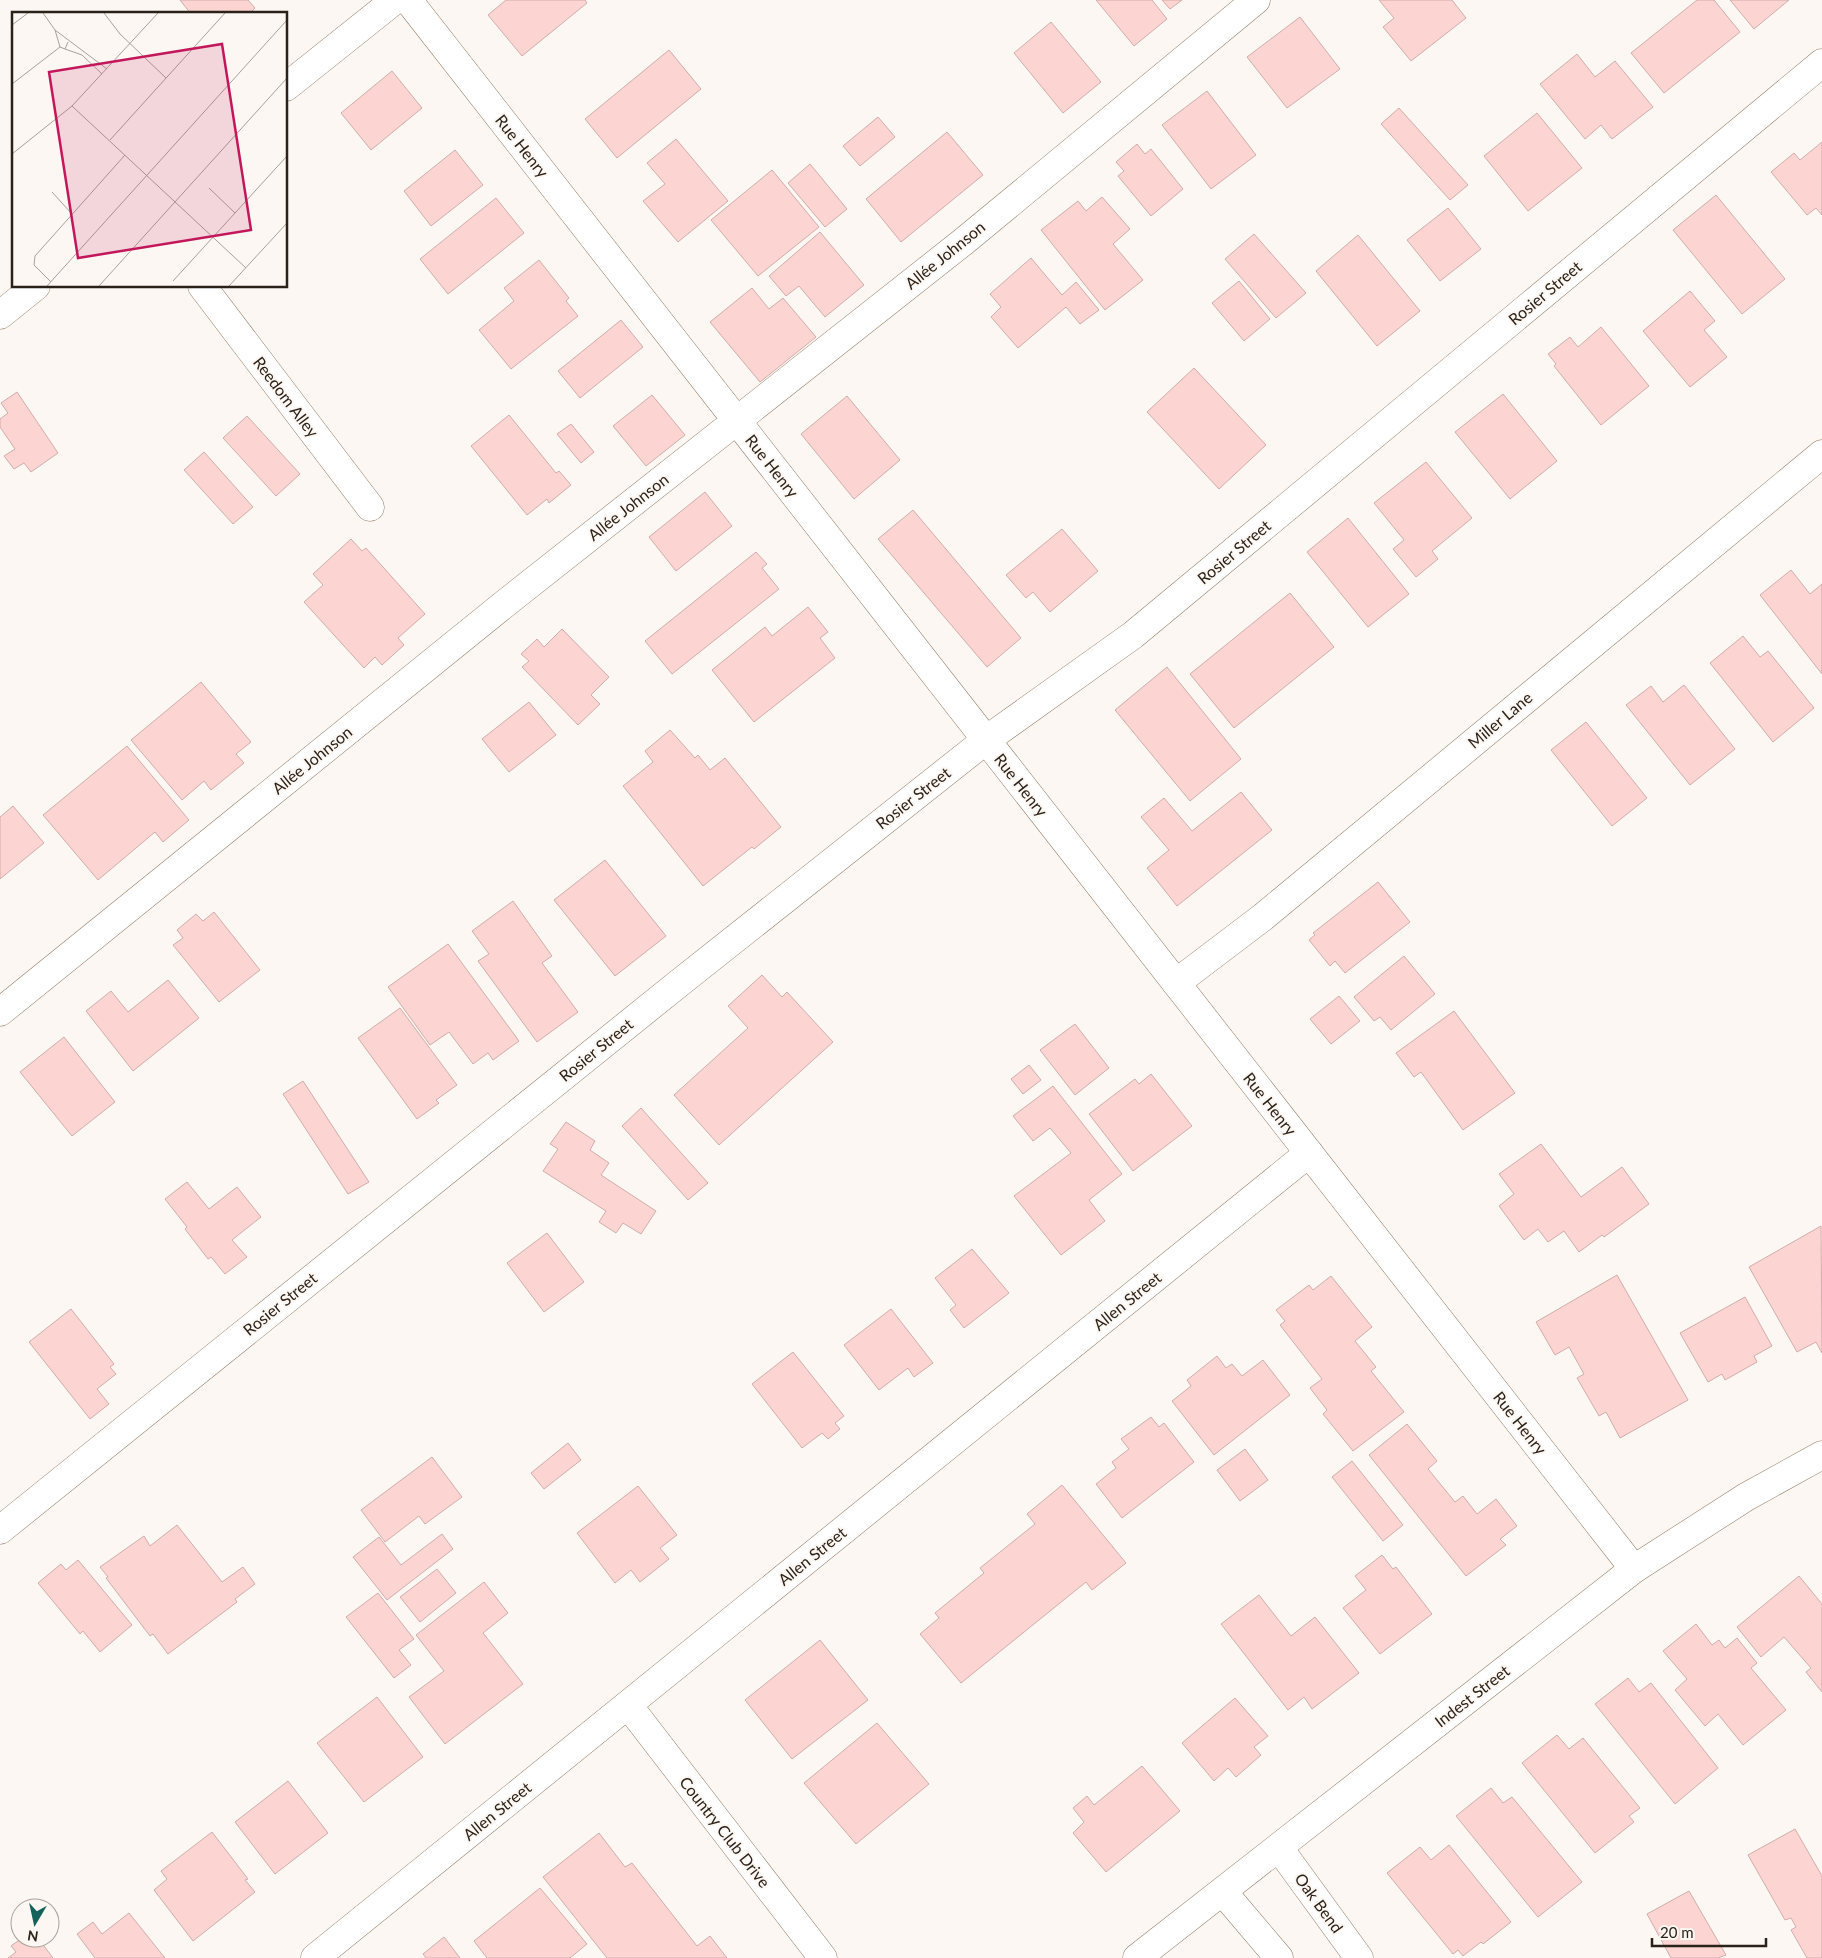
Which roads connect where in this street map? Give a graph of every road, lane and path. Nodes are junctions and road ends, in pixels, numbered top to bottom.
1 (395, 0) edge
2 (408, 0) edge
3 (1256, 0) edge
4 (1822, 63) edge
5 (288, 85) edge
6 (34, 288) edge
7 (204, 288) edge
8 (0, 315) edge
9 (737, 421) junction
10 (1821, 458) edge
11 (370, 507) dead end
12 (986, 740) junction
13 (1176, 983) junction
14 (0, 1012) edge
15 (1309, 1153) junction
16 (1822, 1455) edge
17 (0, 1530) edge
18 (1634, 1569) junction
19 (628, 1705) junction
20 (1279, 1848) junction
21 (1223, 1892) junction
22 (314, 1958) edge
23 (823, 1958) edge
24 (1137, 1958) edge
25 (1278, 1958) edge
26 (1359, 1958) edge

1 - 5 street
2 - 9 street, Rue Henry
3 - 9 street, Allée Johnson
4 - 12 street, Rosier Street
6 - 8 street
7 - 11 street, Reedom Alley
9 - 12 street, Rue Henry
9 - 14 street, Allée Johnson
10 - 13 street, Miller Lane
12 - 13 street, Rue Henry
12 - 17 street, Rosier Street
13 - 15 street, Rue Henry
15 - 18 street, Rue Henry
15 - 19 street, Allen Street
16 - 18 street, Indest Street
18 - 20 street, Indest Street
19 - 22 street, Allen Street
19 - 23 street, Country Club Drive
20 - 21 street, Indest Street
20 - 26 street, Oak Bend
21 - 24 street, Indest Street
21 - 25 street

